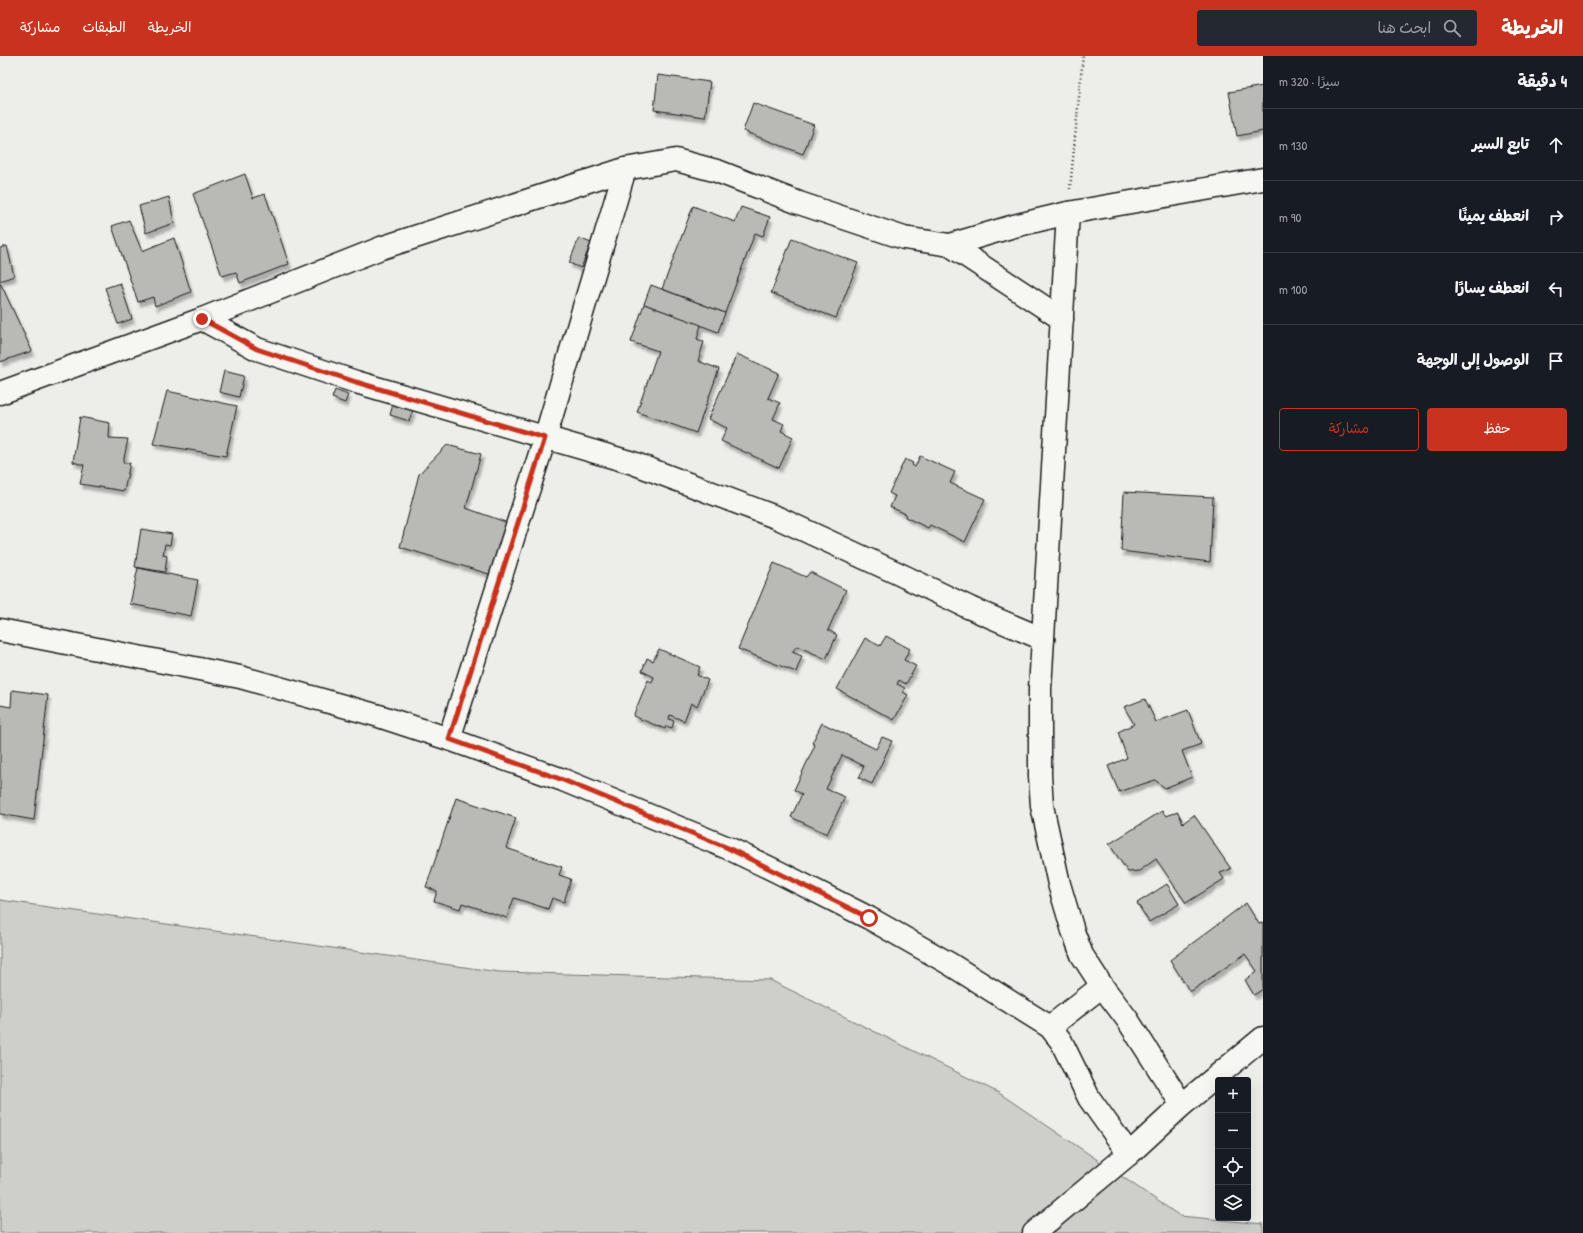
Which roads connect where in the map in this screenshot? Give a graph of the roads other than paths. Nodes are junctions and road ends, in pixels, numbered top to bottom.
1 (624, 169) junction
2 (1263, 179) edge
3 (1068, 213) junction
4 (950, 245) junction
5 (202, 319) junction
6 (1062, 319) junction
7 (0, 394) edge
8 (545, 438) junction
9 (0, 630) edge
10 (1043, 639) junction
11 (449, 739) junction
12 (1102, 986) junction
13 (1050, 1027) junction
14 (1263, 1038) edge
15 (1182, 1105) junction
16 (1129, 1154) junction
17 (1034, 1233) edge

1 - 4 street
1 - 5 street
1 - 8 street
2 - 3 street
3 - 4 street
3 - 6 street
4 - 6 street
5 - 7 street
5 - 8 street
6 - 10 street
8 - 10 street
8 - 11 street
9 - 11 street
10 - 12 street
11 - 13 street
12 - 13 street
12 - 15 street
13 - 16 street
14 - 15 street
15 - 16 street
16 - 17 street

